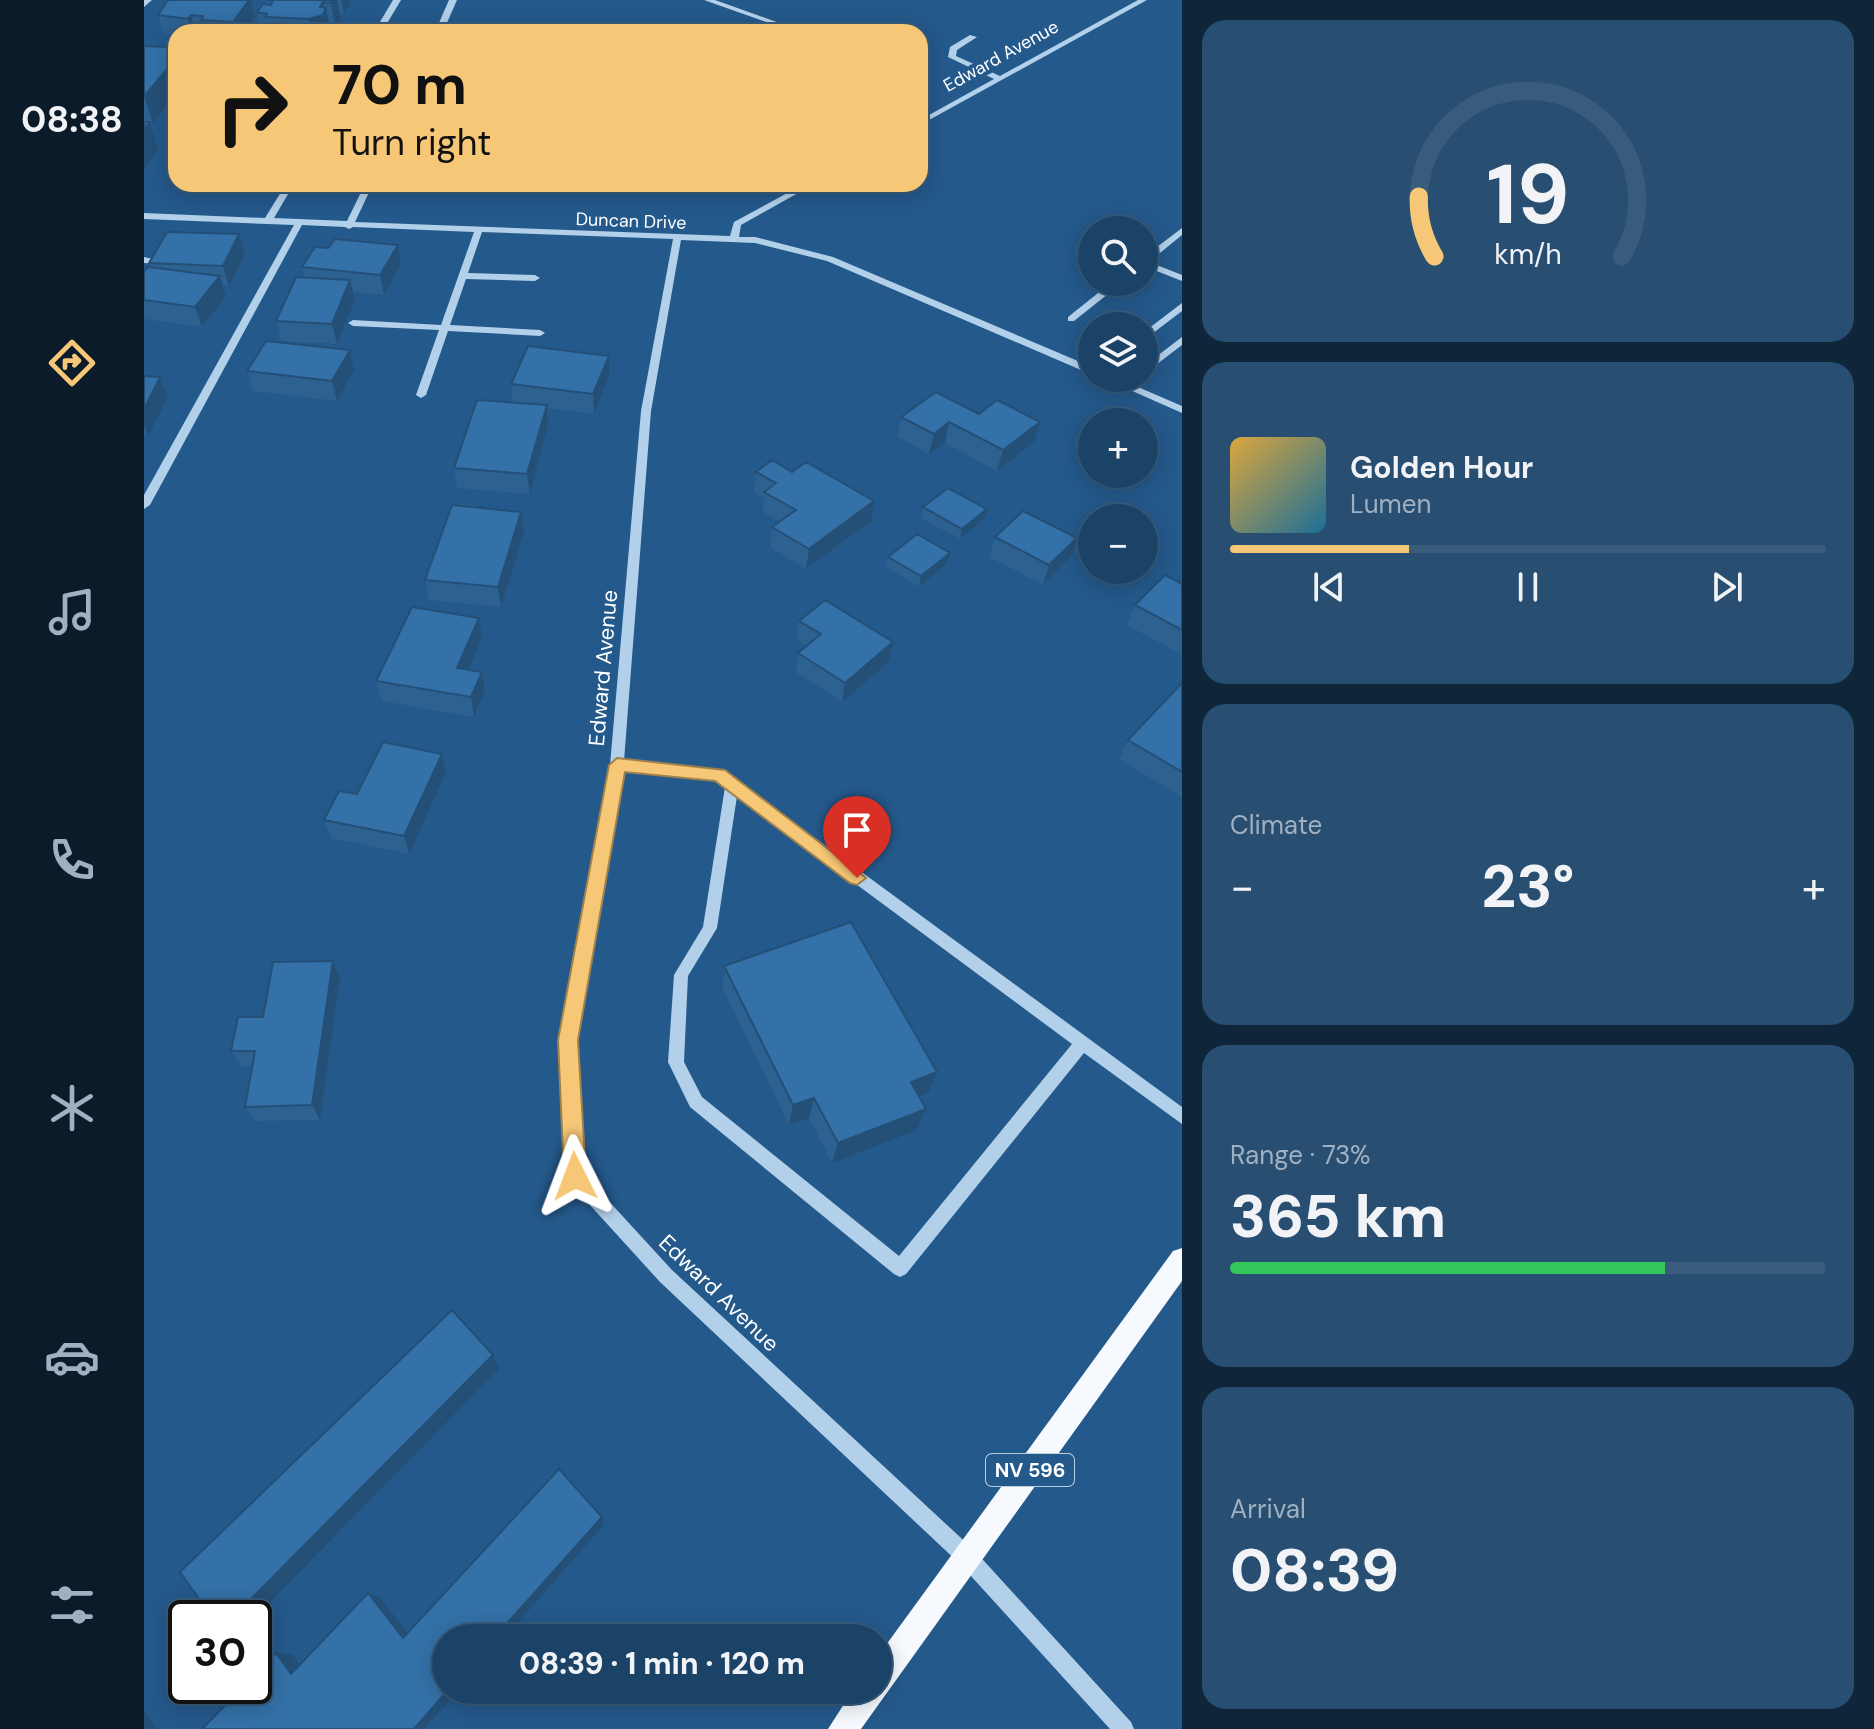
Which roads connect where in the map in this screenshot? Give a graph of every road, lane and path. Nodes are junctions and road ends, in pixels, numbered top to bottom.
1 (148, 0) edge
2 (397, 0) edge
3 (453, 0) edge
4 (708, 0) edge
5 (1143, 0) edge
6 (144, 5) edge
7 (383, 24) edge
8 (442, 24) edge
9 (778, 24) edge
10 (973, 37) dead end
11 (1000, 79) junction
12 (928, 119) edge
13 (285, 192) edge
14 (365, 192) edge
15 (795, 192) edge
16 (144, 216) edge
17 (267, 222) junction
18 (299, 223) junction
19 (349, 226) junction
20 (1182, 231) edge
21 (478, 232) junction
22 (734, 239) junction
23 (677, 240) junction
24 (1158, 251) edge
25 (144, 260) edge
26 (157, 261) edge
27 (1158, 268) edge
28 (463, 276) junction
29 (535, 278) dead end
30 (1182, 278) edge
31 (1100, 296) edge
32 (1182, 306) edge
33 (1071, 319) dead end
34 (353, 323) dead end
35 (1158, 326) edge
36 (444, 329) junction
37 (540, 333) dead end
38 (1182, 340) edge
39 (1158, 360) edge
40 (1078, 365) edge
41 (1149, 392) edge
42 (421, 395) dead end
43 (1182, 410) edge
44 (144, 505) edge
45 (617, 765) junction
46 (732, 785) junction
47 (1082, 1044) junction
48 (1182, 1116) edge
49 (1182, 1260) edge
50 (967, 1557) junction
51 (892, 1661) edge
52 (861, 1704) edge
53 (843, 1729) edge
54 (1124, 1729) edge

1 - 6 street
2 - 7 street
3 - 8 street
4 - 9 street
5 - 11 street, Edward Avenue
10 - 11 street
11 - 12 street, Edward Avenue
13 - 17 street
14 - 19 street
15 - 22 street
16 - 17 street, Duncan Drive
17 - 18 street, Duncan Drive
18 - 19 street, Duncan Drive
18 - 44 street
19 - 21 street, Duncan Drive
20 - 24 street
21 - 23 street, Duncan Drive
21 - 28 street
22 - 23 street, Duncan Drive
22 - 40 street, Duncan Drive
23 - 45 street, Edward Avenue
25 - 26 street
27 - 30 street
28 - 29 street
28 - 36 street
31 - 33 street
32 - 35 street
34 - 36 street
36 - 37 street
36 - 42 street
38 - 39 street
41 - 43 street
45 - 46 street
45 - 50 street, Edward Avenue
46 - 47 street
46 - 47 street
47 - 48 street
49 - 50 main road, NV 596
50 - 51 main road, NV 596
50 - 54 street, Edward Avenue
52 - 53 main road

